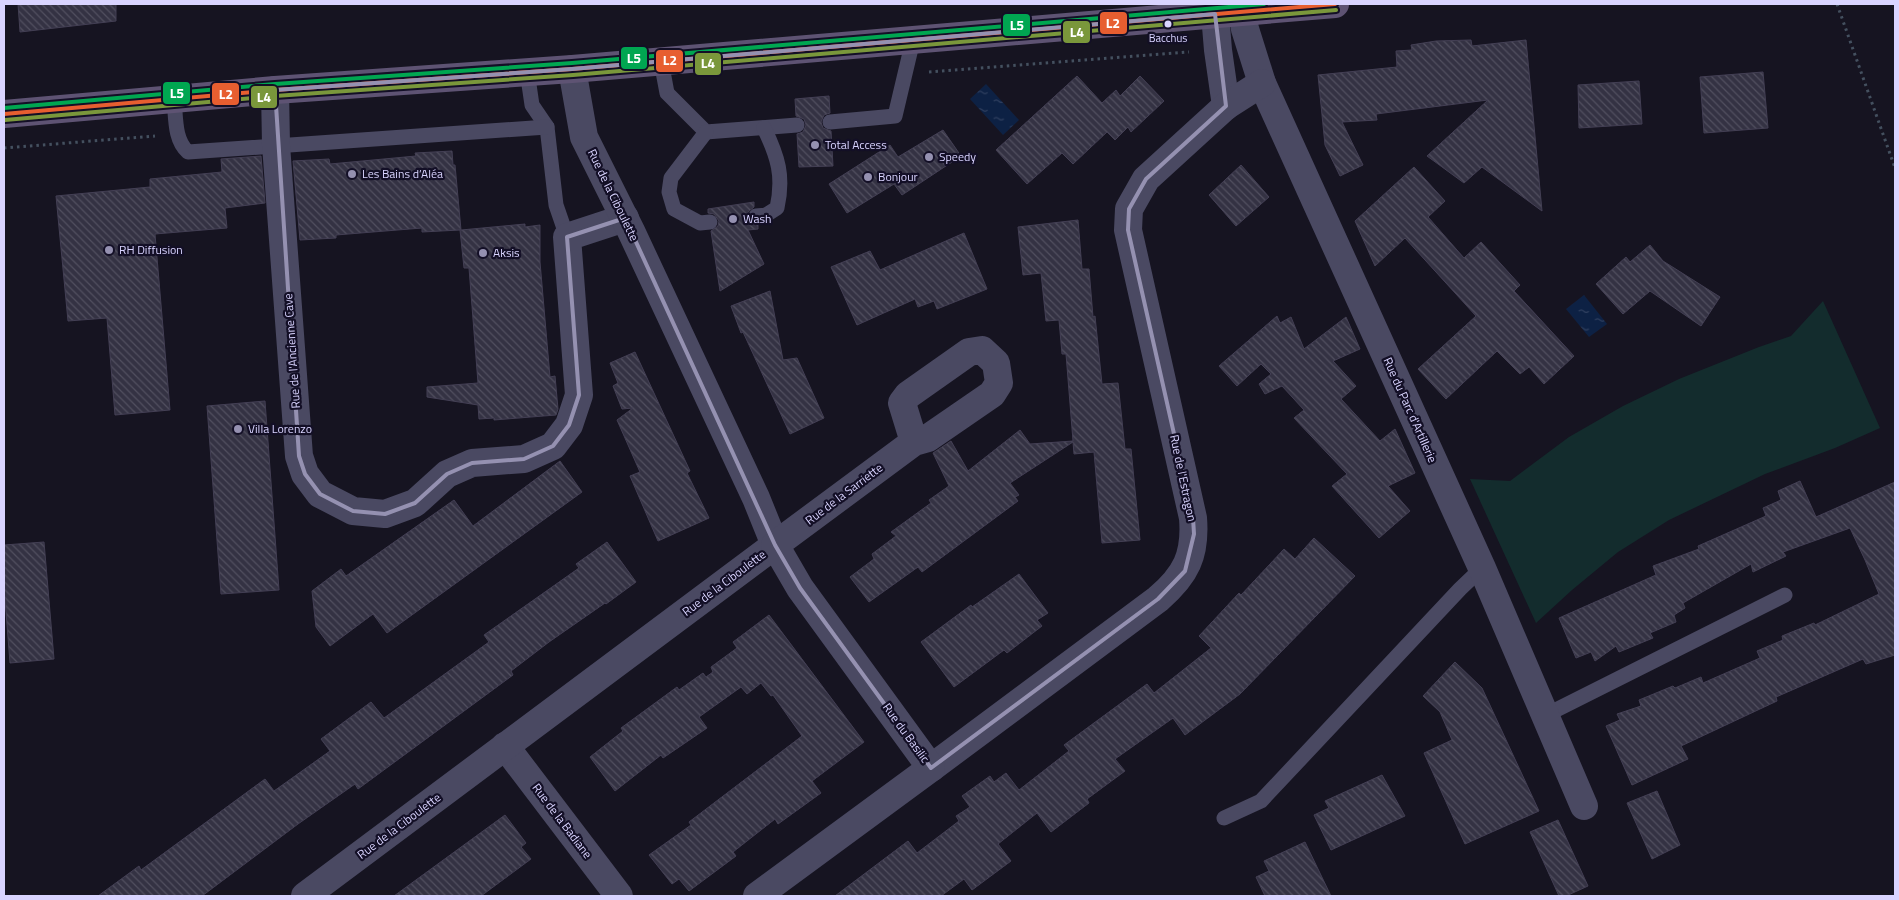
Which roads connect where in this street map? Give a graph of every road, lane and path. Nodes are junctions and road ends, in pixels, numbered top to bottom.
1 (1335, 4) edge
2 (1837, 4) edge
3 (1187, 10) edge
4 (1242, 12) junction
5 (1215, 14) junction
6 (913, 40) junction
7 (661, 61) junction
8 (572, 69) junction
9 (527, 72) junction
10 (1262, 83) junction
11 (275, 90) junction
12 (174, 99) junction
13 (1226, 106) junction
14 (4, 114) edge
15 (830, 122) dead end
16 (797, 125) dead end
17 (546, 127) junction
18 (764, 128) junction
19 (706, 132) junction
20 (276, 145) junction
21 (1895, 168) edge
22 (756, 216) dead end
23 (625, 218) junction
24 (710, 222) dead end
25 (567, 237) junction
26 (914, 442) dead end
27 (775, 545) junction
28 (1482, 568) junction
29 (1785, 595) dead end
30 (1546, 714) junction
31 (505, 746) junction
32 (931, 768) junction
33 (1584, 806) dead end
34 (1224, 818) dead end
35 (305, 896) edge
36 (619, 896) edge
37 (757, 896) edge

1 - 4 main road
2 - 21 path
3 - 5 main road
3 - 6 main road
4 - 5 main road
4 - 10 street, Rue du Parc d'Artillerie
5 - 13 street
6 - 7 main road
6 - 15 lane
7 - 8 main road
7 - 19 lane
8 - 9 main road
8 - 23 street, Rue de la Ciboulette
9 - 11 main road
9 - 17 lane
10 - 13 street, Rue de l'Estragon
10 - 28 street, Rue du Parc d'Artillerie
11 - 12 main road
11 - 20 street, Rue de l'Ancienne Cave
12 - 14 main road
12 - 20 lane
13 - 32 street, Rue de l'Estragon
16 - 18 lane
17 - 20 lane
17 - 25 lane
18 - 19 lane
18 - 22 lane
19 - 24 lane
20 - 25 street, Rue de l'Ancienne Cave
23 - 25 street
23 - 27 street, Rue de la Ciboulette
26 - 27 street, Rue de la Sarriette
27 - 31 street, Rue de la Ciboulette
27 - 32 street, Rue du Basilic
28 - 30 street, Rue du Parc d'Artillerie
28 - 34 lane
29 - 30 lane
30 - 33 street, Rue du Parc d'Artillerie
31 - 35 street, Rue de la Ciboulette
31 - 36 street, Rue de la Badiane
32 - 37 street, Rue du Basilic

